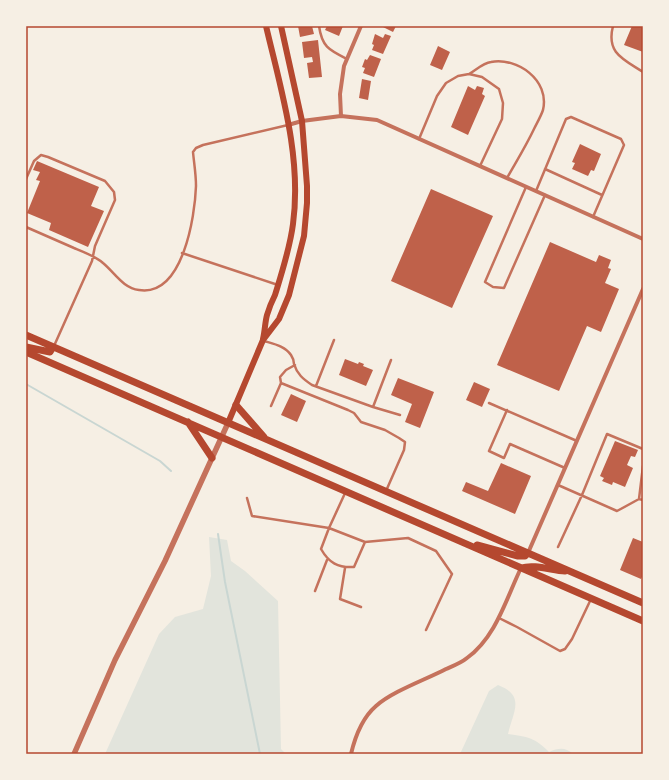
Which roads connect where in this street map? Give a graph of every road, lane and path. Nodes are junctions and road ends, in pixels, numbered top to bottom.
1 (266, 26) edge
2 (281, 26) edge
3 (319, 26) edge
4 (361, 26) edge
5 (613, 26) edge
6 (347, 59) junction
7 (643, 72) edge
8 (469, 74) junction
9 (341, 116) junction
10 (302, 121) junction
11 (288, 125) junction
12 (419, 139) junction
13 (480, 166) junction
14 (545, 169) junction
15 (507, 178) junction
16 (26, 179) edge
17 (526, 187) junction
18 (535, 191) junction
19 (602, 195) junction
20 (545, 196) junction
21 (592, 217) junction
22 (26, 227) edge
23 (643, 239) edge
24 (182, 253) junction
25 (93, 256) junction
26 (278, 285) junction
27 (643, 289) edge
28 (26, 335) edge
29 (263, 340) junction
30 (334, 340) dead end
31 (26, 347) edge
32 (53, 347) junction
33 (26, 352) edge
34 (391, 360) dead end
35 (295, 365) junction
36 (281, 383) junction
37 (316, 386) junction
38 (490, 403) dead end
39 (236, 404) junction
40 (271, 406) dead end
41 (374, 407) junction
42 (507, 410) junction
43 (400, 415) dead end
44 (187, 422) junction
45 (228, 422) junction
46 (221, 437) junction
47 (265, 439) junction
48 (577, 441) junction
49 (643, 450) edge
50 (212, 458) junction
51 (643, 466) edge
52 (565, 468) junction
53 (558, 485) junction
54 (346, 491) junction
55 (385, 491) junction
56 (582, 495) junction
57 (247, 498) dead end
58 (639, 499) junction
59 (643, 500) edge
60 (329, 528) junction
61 (457, 540) junction
62 (365, 542) junction
63 (558, 547) dead end
64 (528, 553) junction
65 (327, 560) junction
66 (345, 568) junction
67 (521, 568) junction
68 (573, 572) junction
69 (315, 591) dead end
70 (591, 598) junction
71 (643, 603) edge
72 (361, 607) dead end
73 (498, 618) junction
74 (643, 621) edge
75 (426, 630) dead end
76 (74, 754) edge
77 (351, 754) edge

1 - 11 main road
2 - 10 main road
3 - 6 lane
4 - 6 street
5 - 7 lane
6 - 9 street
8 - 12 lane
8 - 13 lane
8 - 15 lane
9 - 10 street
9 - 12 street
10 - 11 street
10 - 29 main road
11 - 24 lane
11 - 26 main road
12 - 13 street
13 - 15 street
14 - 18 lane
14 - 19 lane
14 - 19 lane
15 - 17 street
16 - 25 lane
17 - 18 street
17 - 20 lane
18 - 20 street
19 - 21 lane
20 - 21 street
21 - 23 street
22 - 25 lane
24 - 25 lane
24 - 26 lane
25 - 32 lane
26 - 29 main road
27 - 48 street
28 - 32 main road
29 - 35 lane
29 - 39 main road
30 - 37 lane
31 - 32 main road
32 - 45 main road
33 - 44 main road
34 - 41 lane
35 - 36 lane
35 - 37 lane
36 - 40 lane
36 - 55 lane
37 - 41 lane
38 - 42 lane
39 - 45 main road
39 - 47 main road
41 - 43 lane
42 - 48 lane
42 - 52 lane
44 - 46 main road
44 - 50 main road
45 - 46 street
45 - 47 main road
46 - 50 street
46 - 54 main road
47 - 55 main road
48 - 52 street
49 - 56 lane
50 - 76 street
51 - 58 lane
52 - 53 street
53 - 56 lane
53 - 64 street
54 - 60 lane
54 - 61 main road
55 - 64 main road
56 - 58 lane
56 - 63 lane
57 - 60 lane
58 - 59 lane
60 - 62 lane
60 - 65 lane
61 - 64 main road
61 - 67 main road
62 - 66 lane
62 - 75 lane
64 - 68 main road
65 - 66 lane
65 - 69 lane
66 - 72 lane
67 - 68 main road
67 - 70 main road
67 - 73 street
68 - 71 main road
70 - 73 lane
70 - 74 main road
73 - 77 street

